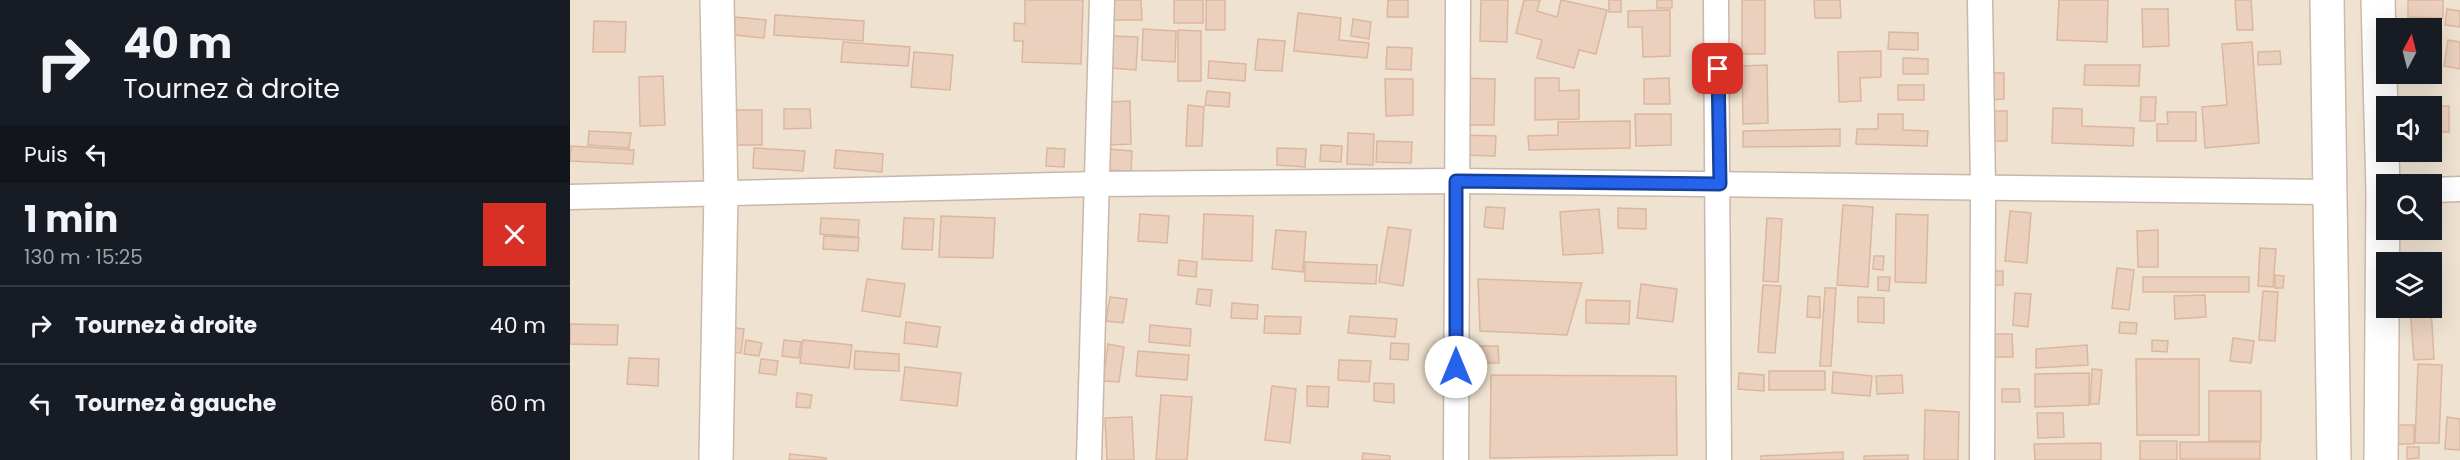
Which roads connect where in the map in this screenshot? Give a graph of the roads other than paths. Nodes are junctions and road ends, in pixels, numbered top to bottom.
1 (717, 0) edge
2 (1102, 0) edge
3 (1458, 0) edge
4 (1716, 0) edge
5 (1980, 0) edge
6 (2327, 0) edge
7 (2378, 0) edge
8 (2384, 174) edge
9 (1456, 181) junction
10 (1096, 184) junction
11 (1720, 184) junction
12 (1983, 188) junction
13 (2460, 189) edge
14 (2442, 190) edge
15 (2330, 192) junction
16 (721, 193) junction
17 (570, 197) edge
18 (2384, 240) edge
19 (716, 460) edge
20 (1089, 460) edge
21 (1456, 460) edge
22 (1719, 460) edge
23 (1982, 460) edge
24 (2334, 460) edge
25 (2381, 460) edge

1 - 16 main road
2 - 10 street
3 - 9 street
4 - 11 street
5 - 12 street
6 - 15 main road
7 - 8 main road
9 - 10 street
9 - 11 street
9 - 21 street
10 - 16 street
10 - 20 street
11 - 12 street
11 - 22 street
12 - 15 street
12 - 23 street
13 - 14 street
15 - 24 main road
16 - 17 street
16 - 19 main road
18 - 25 main road

